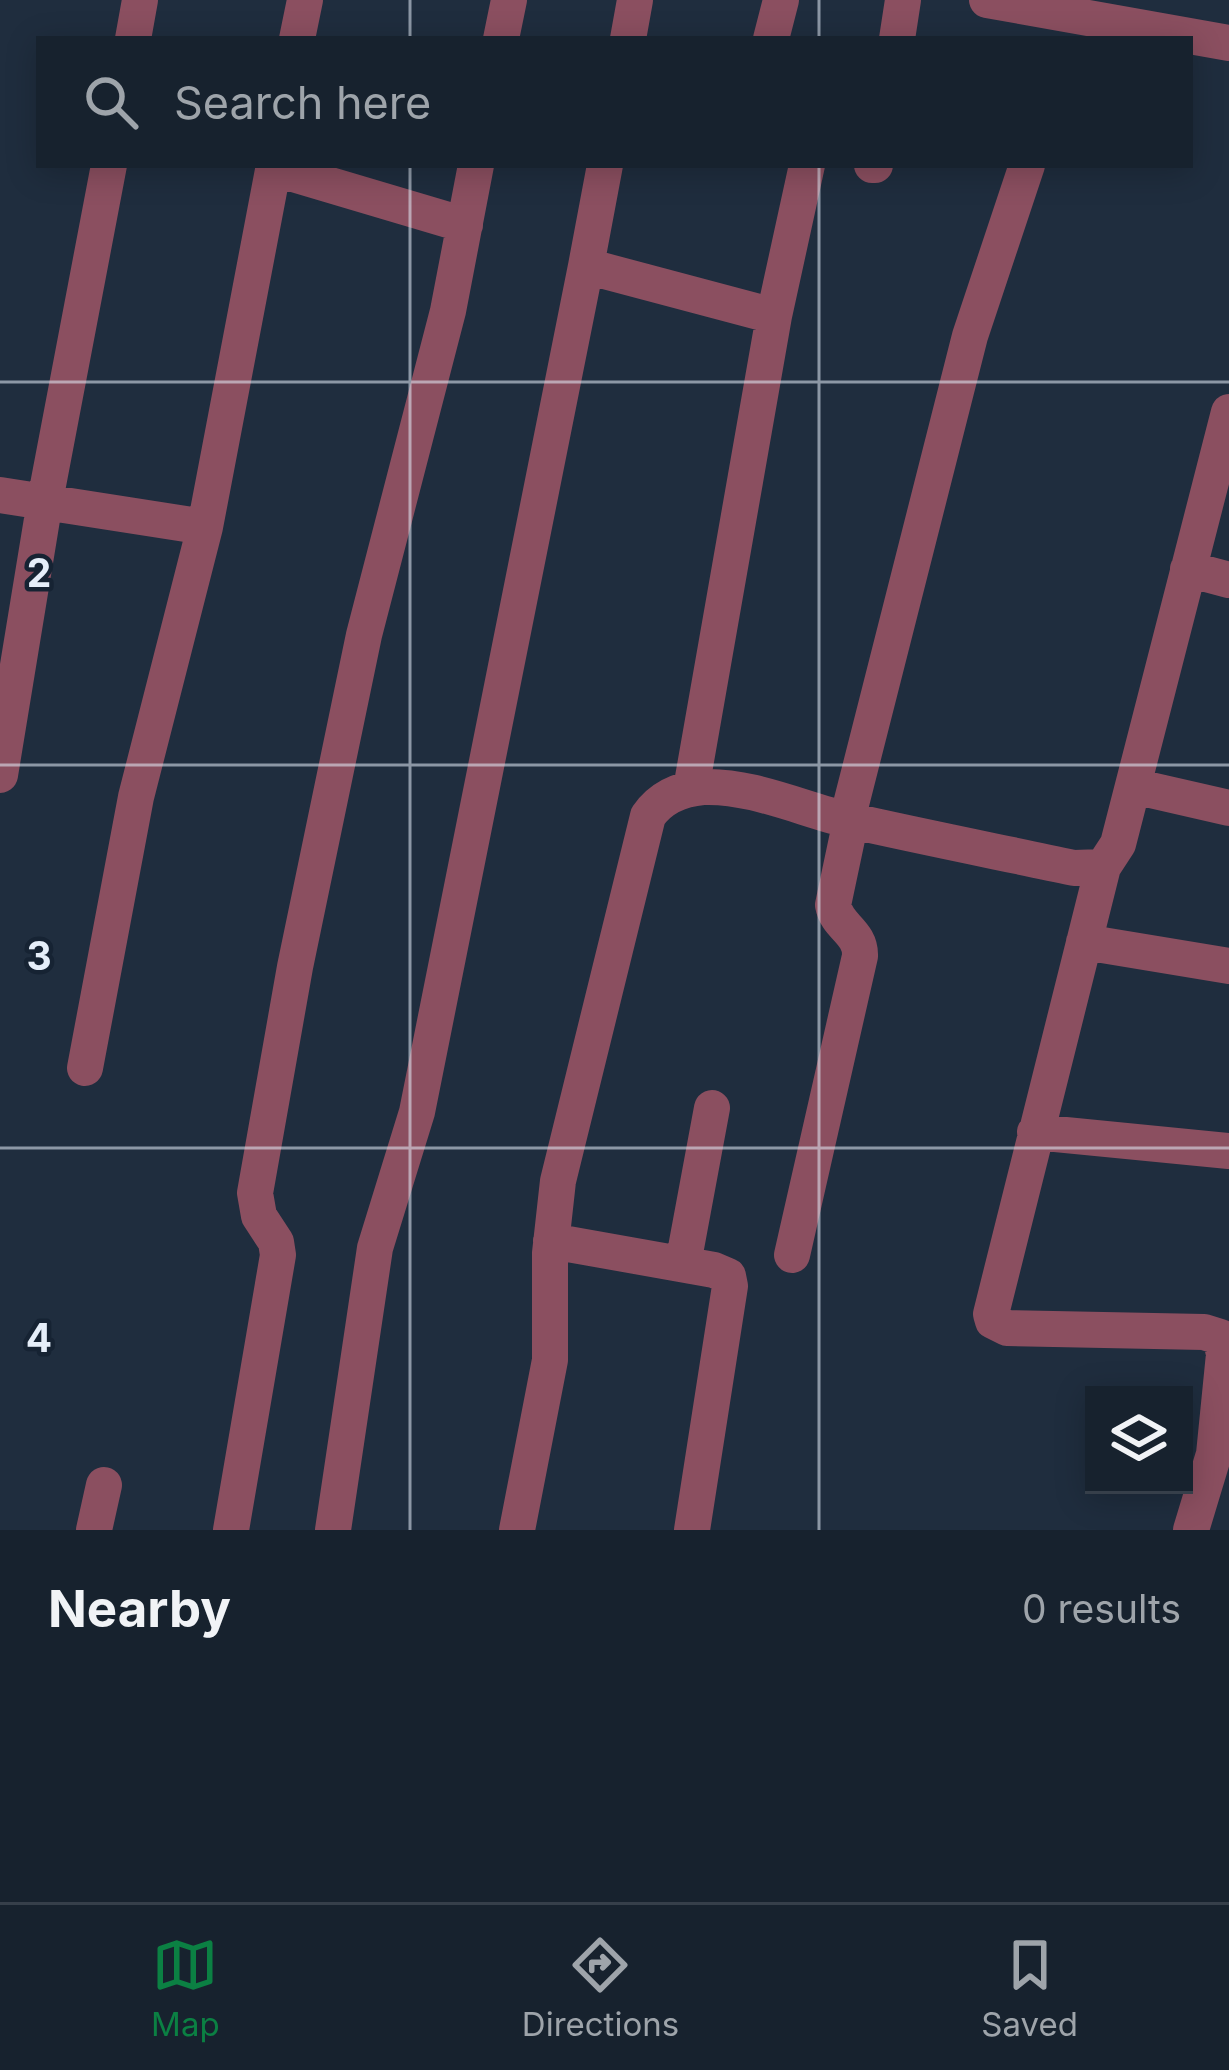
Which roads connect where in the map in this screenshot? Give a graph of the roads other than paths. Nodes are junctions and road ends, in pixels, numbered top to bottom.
1 (140, 0) edge
2 (305, 0) edge
3 (509, 0) edge
4 (635, 0) edge
5 (781, 0) edge
6 (903, 0) edge
7 (987, 0) edge
8 (1074, 26) edge
9 (134, 36) edge
10 (298, 36) edge
11 (502, 36) edge
12 (629, 36) edge
13 (772, 36) edge
14 (897, 36) edge
15 (1160, 36) edge
16 (1193, 40) edge
17 (1229, 44) edge
18 (108, 168) edge
19 (273, 168) edge
20 (280, 168) edge
21 (475, 168) edge
22 (604, 168) edge
23 (807, 168) edge
24 (1027, 168) edge
25 (465, 225) junction
26 (586, 266) junction
27 (774, 316) junction
28 (1229, 412) edge
29 (0, 495) edge
30 (45, 502) junction
31 (205, 527) junction
32 (1188, 569) junction
33 (1229, 580) edge
34 (0, 775) edge
35 (1133, 786) junction
36 (691, 789) junction
37 (1229, 808) edge
38 (849, 820) junction
39 (1103, 867) junction
40 (1084, 942) junction
41 (1229, 966) edge
42 (85, 1068) dead end
43 (712, 1108) dead end
44 (1035, 1132) junction
45 (1229, 1151) edge
46 (551, 1241) junction
47 (792, 1255) dead end
48 (683, 1264) junction
49 (104, 1485) dead end
50 (94, 1530) edge
51 (231, 1530) edge
52 (333, 1530) edge
53 (517, 1530) edge
54 (692, 1530) edge
55 (1191, 1530) edge

1 - 9 street
2 - 10 street
3 - 11 street
4 - 12 street
5 - 13 street
6 - 14 street
7 - 8 street
8 - 15 street
16 - 17 street
18 - 30 street
19 - 31 street
20 - 25 street
21 - 25 street
22 - 26 street
23 - 27 street
24 - 38 street
25 - 51 street
26 - 27 street
26 - 52 street
27 - 36 street
28 - 32 street
29 - 30 street
30 - 31 street
30 - 34 street
31 - 42 street
32 - 33 street
32 - 35 street
35 - 37 street
35 - 39 street
36 - 38 street
36 - 46 street
38 - 39 street
38 - 47 street
39 - 40 street
40 - 41 street
40 - 44 street
43 - 48 street
44 - 45 street
44 - 55 street
46 - 48 street
46 - 53 street
48 - 54 street
49 - 50 street

